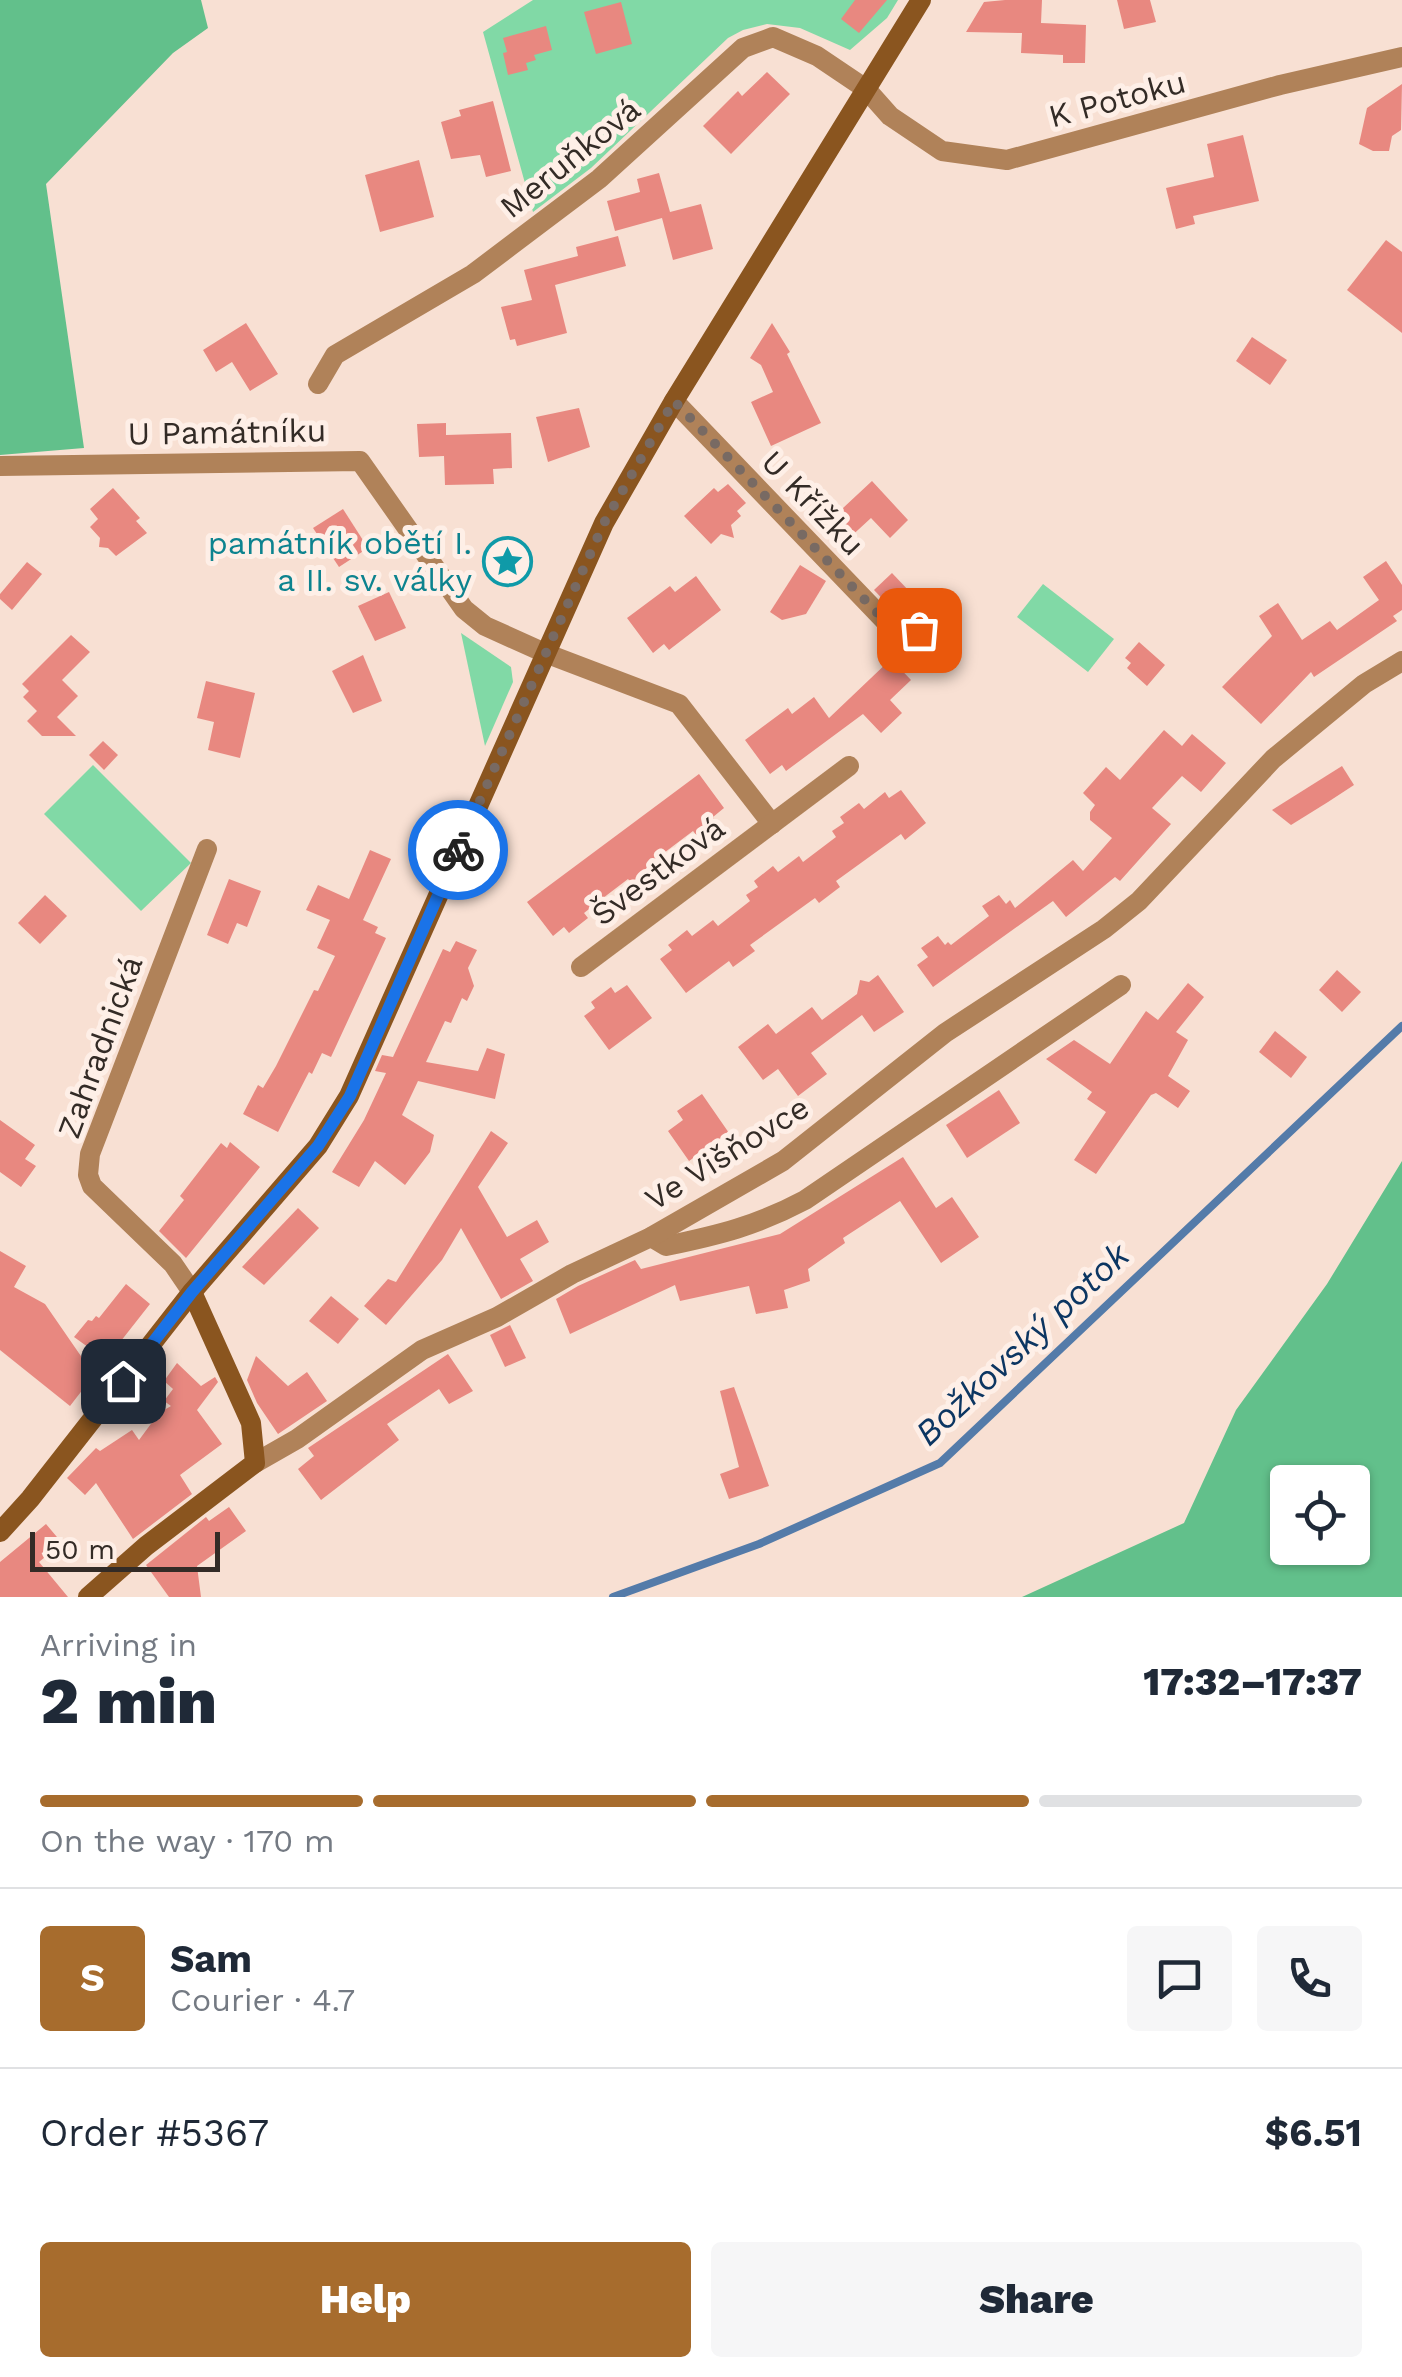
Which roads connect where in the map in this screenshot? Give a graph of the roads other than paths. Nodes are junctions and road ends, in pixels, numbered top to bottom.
1 (921, 0) edge
2 (1402, 57) edge
3 (866, 89) junction
4 (318, 384) dead end
5 (674, 401) junction
6 (0, 466) edge
7 (919, 630) dead end
8 (545, 653) junction
9 (1402, 661) edge
10 (849, 766) dead end
11 (772, 824) junction
12 (207, 848) dead end
13 (581, 966) dead end
14 (1121, 986) dead end
15 (651, 1237) junction
16 (192, 1292) junction
17 (255, 1462) junction
18 (0, 1532) edge
19 (88, 1597) edge

1 - 3 street
2 - 3 street, K Potoku
3 - 4 street, Meruňková
3 - 5 street
5 - 7 street, U Křížku
5 - 8 street
6 - 8 street, U Památníku
8 - 11 street, Švestková
8 - 16 street
9 - 15 street, Ve Višňovce
10 - 11 street, Švestková
11 - 13 street, Švestková
12 - 16 street, Zahradnická
14 - 15 street
15 - 17 street, Ve Višňovce
16 - 17 street
16 - 18 street
17 - 19 street, Ve Višňovce

